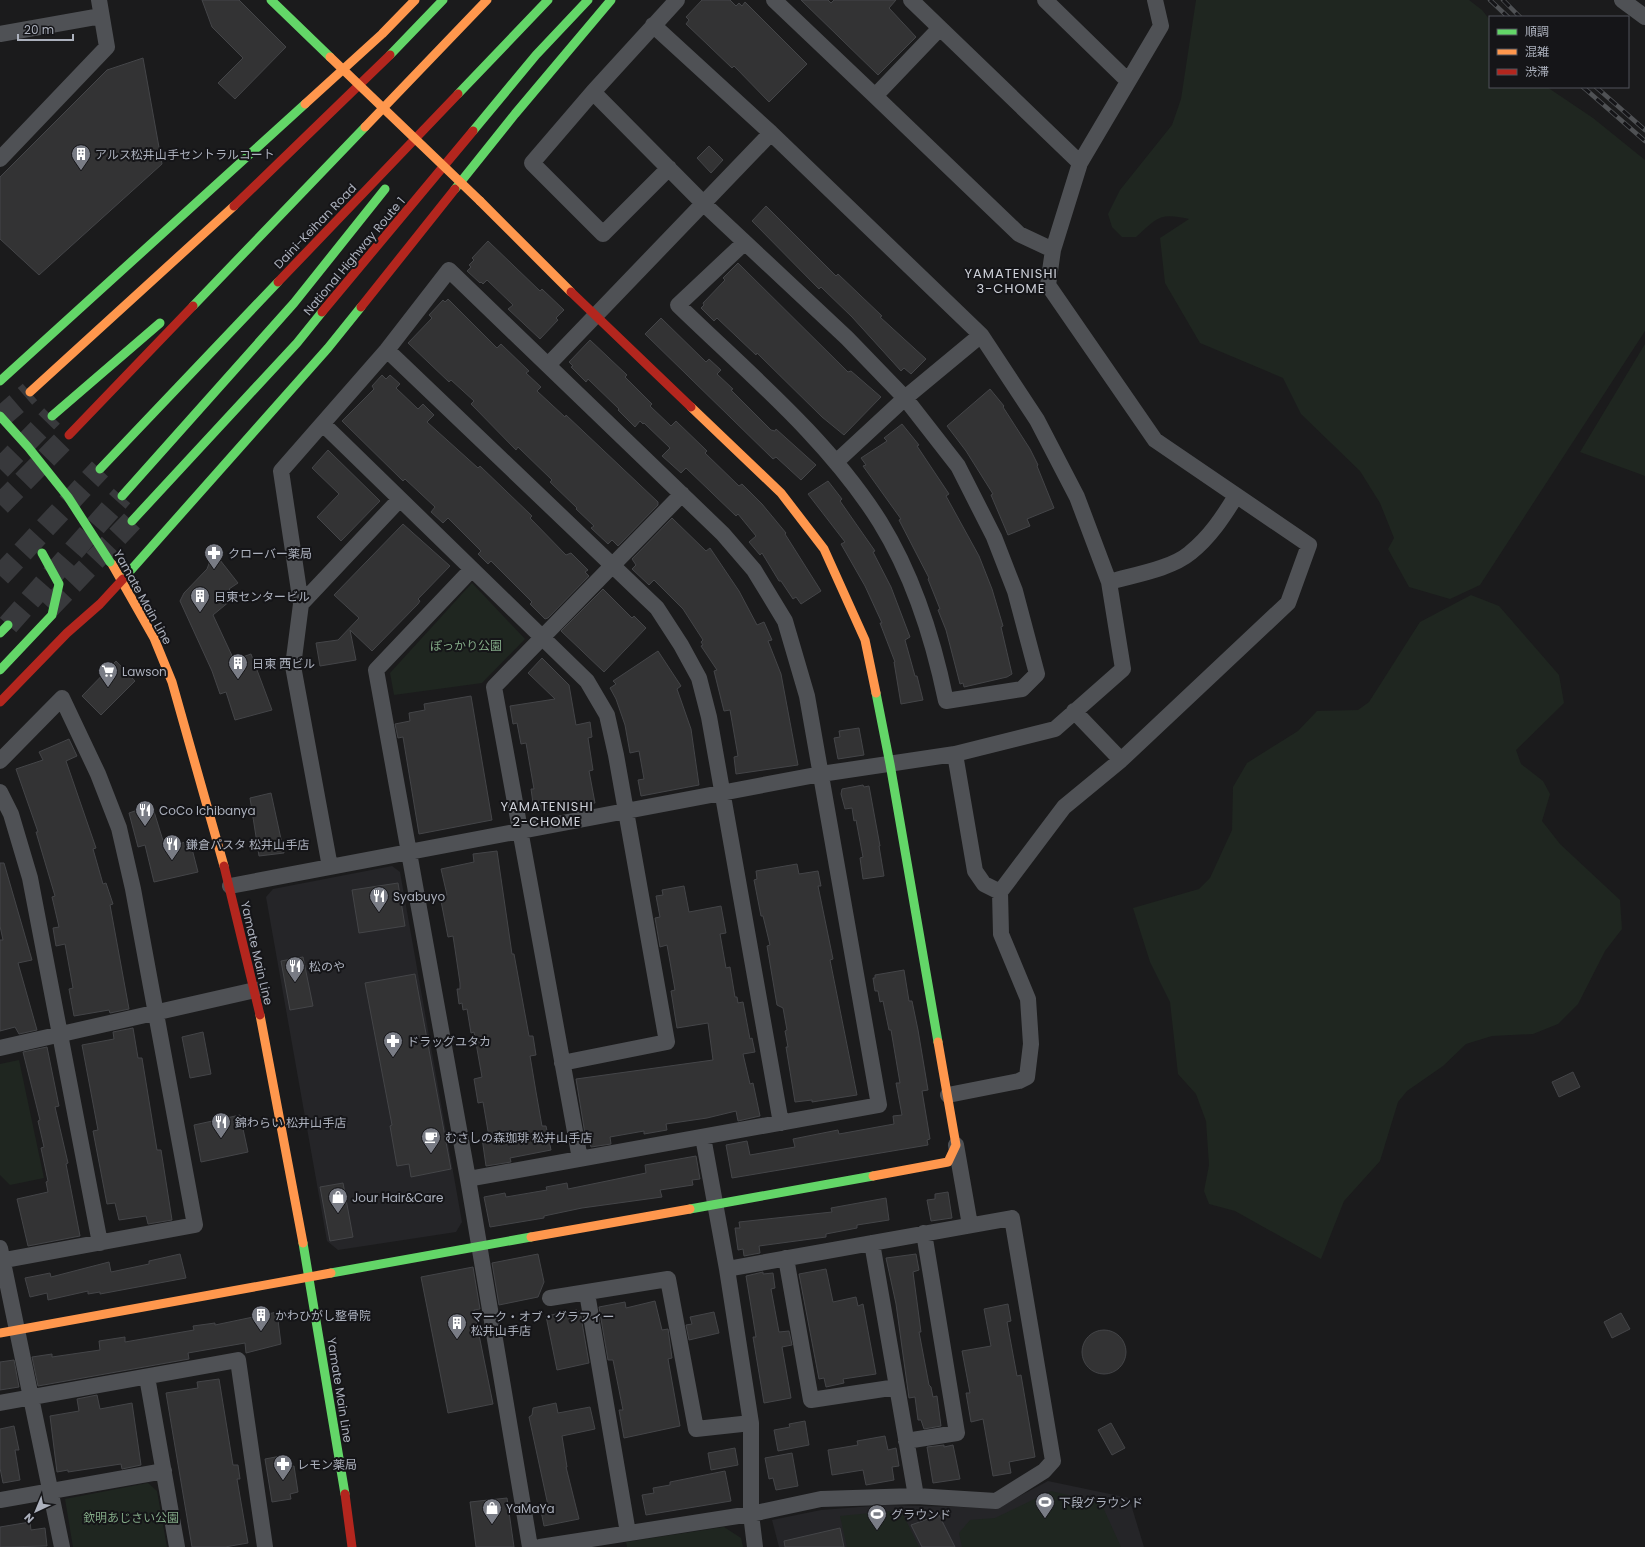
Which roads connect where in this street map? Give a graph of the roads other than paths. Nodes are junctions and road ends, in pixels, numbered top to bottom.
1 (99, 0) edge
2 (271, 0) edge
3 (415, 0) edge
4 (443, 0) edge
5 (487, 0) edge
6 (548, 0) edge
7 (588, 0) edge
8 (611, 0) edge
9 (677, 0) edge
10 (774, 0) edge
11 (911, 0) edge
12 (1045, 0) edge
13 (1154, 0) edge
14 (1622, 0) edge
15 (101, 16) junction
16 (1645, 18) edge
17 (654, 24) junction
18 (940, 28) junction
19 (0, 34) edge
20 (470, 81) junction
21 (1128, 81) junction
22 (593, 92) junction
23 (876, 96) junction
24 (770, 133) junction
25 (0, 159) edge
26 (406, 161) dead end
27 (1080, 163) junction
28 (668, 168) junction
29 (392, 180) dead end
30 (704, 204) junction
31 (270, 228) junction
32 (744, 243) junction
33 (1053, 250) junction
34 (179, 306) dead end
35 (596, 316) junction
36 (167, 317) dead end
37 (981, 335) junction
38 (387, 350) junction
39 (548, 365) junction
40 (0, 381) edge
41 (30, 392) tunnel mouth
42 (906, 398) junction
43 (0, 416) edge
44 (52, 416) tunnel mouth
45 (323, 424) junction
46 (69, 435) tunnel mouth
47 (836, 462) junction
48 (100, 469) tunnel mouth
49 (682, 494) junction
50 (122, 496) tunnel mouth
51 (1236, 496) junction
52 (400, 499) junction
53 (132, 521) tunnel mouth
54 (42, 553) dead end
55 (613, 566) junction
56 (472, 569) junction
57 (122, 580) junction
58 (1109, 582) junction
59 (301, 604) junction
60 (8, 625) tunnel mouth
61 (0, 633) edge
62 (543, 638) junction
63 (0, 670) edge
64 (0, 702) edge
65 (1074, 711) junction
66 (955, 754) junction
67 (1121, 760) junction
68 (0, 761) edge
69 (890, 764) junction
70 (821, 774) junction
71 (0, 792) edge
72 (722, 793) junction
73 (626, 811) junction
74 (520, 831) junction
75 (408, 852) junction
76 (330, 867) junction
77 (230, 886) junction
78 (1000, 892) junction
79 (255, 990) junction
80 (156, 1012) junction
81 (60, 1034) junction
82 (0, 1048) edge
83 (562, 1063) junction
84 (948, 1095) junction
85 (781, 1123) junction
86 (703, 1137) junction
87 (956, 1145) junction
88 (580, 1159) junction
89 (468, 1180) junction
90 (715, 1203) junction
91 (970, 1225) junction
92 (924, 1233) junction
93 (100, 1243) junction
94 (872, 1243) junction
95 (478, 1246) junction
96 (1, 1256) edge
97 (786, 1258) junction
98 (727, 1269) junction
99 (309, 1276) junction
100 (587, 1294) junction
101 (550, 1298) dead end
102 (17, 1330) junction
103 (0, 1333) edge
104 (147, 1376) junction
105 (897, 1387) junction
106 (31, 1397) junction
107 (0, 1403) edge
108 (751, 1423) junction
109 (906, 1441) junction
110 (164, 1471) junction
111 (50, 1491) junction
112 (916, 1496) junction
113 (0, 1500) edge
114 (751, 1514) junction
115 (628, 1533) junction
116 (62, 1547) edge
117 (177, 1547) edge
118 (265, 1547) edge
119 (352, 1547) edge
120 (530, 1547) edge
121 (540, 1547) edge
122 (755, 1547) edge

1 - 15 street
2 - 35 main road, bridge
3 - 40 main road
4 - 41 main road
5 - 31 main road
6 - 20 main road, Daini-Keihan Road
7 - 53 main road, National Highway Route 1
8 - 57 main road
9 - 17 street
10 - 23 street
11 - 18 street
12 - 21 street
13 - 21 street
14 - 16 street
15 - 19 street
15 - 25 street
17 - 22 street
17 - 24 street
18 - 23 street
18 - 27 street
20 - 26 main road
20 - 48 main road, Daini-Keihan Road
21 - 27 street
22 - 28 street
22 - 28 street
23 - 33 street
24 - 30 street
24 - 37 street
27 - 33 street
28 - 30 street
29 - 50 main road
30 - 32 street
30 - 35 street
31 - 34 main road
31 - 46 main road
32 - 42 street
32 - 47 street
33 - 51 street
35 - 39 street
35 - 69 main road
36 - 44 main road
37 - 42 street
37 - 58 street
38 - 39 street
38 - 45 street
38 - 55 street
39 - 49 street
42 - 47 street
42 - 47 street
43 - 57 main road, Yamate Main Line, bridge
45 - 52 street
45 - 59 street
49 - 55 street
49 - 70 street
51 - 58 street
51 - 67 street
52 - 56 street
52 - 59 street
54 - 63 main road
55 - 62 street
55 - 72 street
56 - 62 street
56 - 75 street
57 - 64 main road
57 - 77 main road, Yamate Main Line
58 - 65 street
59 - 76 street
60 - 61 main road
62 - 73 street
62 - 74 street
65 - 66 street
65 - 67 street
66 - 69 street
66 - 78 street
67 - 78 street
68 - 80 street
69 - 70 street
69 - 84 main road
70 - 72 street
70 - 85 street
71 - 81 street
72 - 73 street
72 - 85 street
73 - 74 street
73 - 83 street
74 - 75 street
74 - 83 street
75 - 76 street
75 - 89 street
76 - 77 street
77 - 79 main road, Yamate Main Line
78 - 84 street
79 - 80 street
79 - 99 main road, Yamate Main Line
80 - 81 street
80 - 93 street
81 - 82 street
81 - 93 street
83 - 88 street
84 - 87 main road
85 - 86 street
86 - 88 street
86 - 90 street
87 - 90 main road
87 - 91 street
88 - 89 street
89 - 95 street
90 - 95 main road
90 - 98 street
91 - 92 street
91 - 112 street
92 - 94 street
92 - 109 street
93 - 96 street
94 - 97 street
94 - 105 street
95 - 99 main road
95 - 120 street
96 - 102 street
97 - 98 street
97 - 105 street
98 - 108 street
99 - 102 main road
99 - 119 main road, Yamate Main Line
100 - 101 street
100 - 108 street
100 - 115 street
102 - 103 main road
102 - 106 street
104 - 106 street
104 - 110 street
104 - 118 street
105 - 109 street
106 - 107 street
106 - 111 street
108 - 114 street
109 - 112 street
110 - 111 street
110 - 117 street
111 - 113 street
111 - 116 street
112 - 114 street
114 - 115 street
114 - 122 street
115 - 121 street

